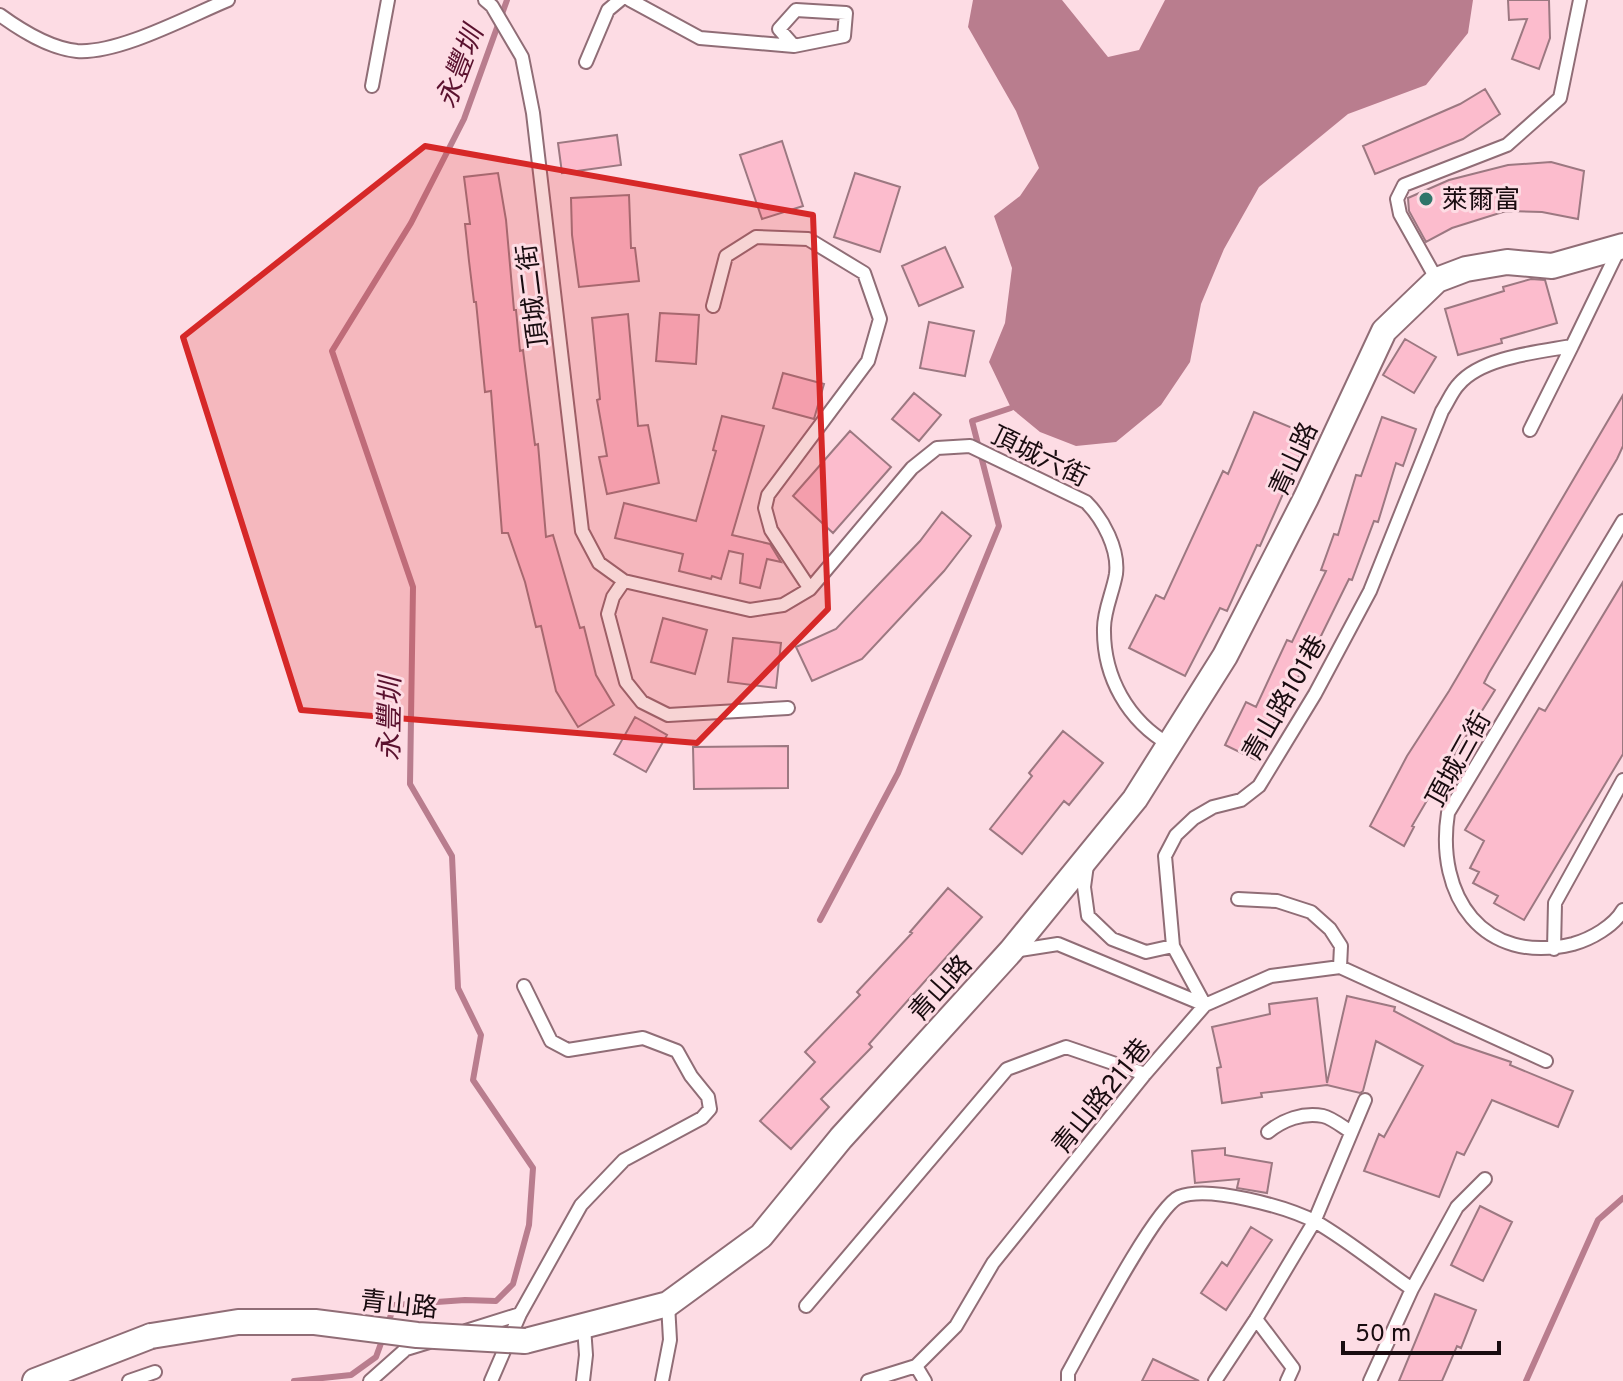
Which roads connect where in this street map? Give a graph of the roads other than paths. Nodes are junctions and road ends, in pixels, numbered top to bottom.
1 (228, 0) edge
2 (388, 0) edge
3 (485, 0) edge
4 (620, 0) edge
5 (630, 0) edge
6 (1580, 0) edge
7 (794, 5) edge
8 (0, 15) edge
9 (794, 46) junction
10 (586, 62) dead end
11 (372, 86) dead end
12 (1621, 248) edge
13 (1437, 280) junction
14 (713, 306) dead end
15 (1572, 346) junction
16 (1530, 430) dead end
17 (1623, 521) edge
18 (624, 581) junction
19 (810, 589) junction
20 (788, 708) dead end
21 (1170, 745) junction
22 (1623, 780) edge
23 (1088, 856) junction
24 (1238, 899) dead end
25 (1623, 910) edge
26 (1173, 946) junction
27 (1554, 949) junction
28 (1011, 951) junction
29 (1340, 967) junction
30 (524, 986) dead end
31 (1205, 1005) junction
32 (1546, 1061) dead end
33 (1145, 1074) junction
34 (1365, 1100) dead end
35 (1268, 1132) dead end
36 (1351, 1132) junction
37 (1485, 1179) dead end
38 (1314, 1222) junction
39 (1412, 1289) junction
40 (668, 1304) junction
41 (806, 1306) dead end
42 (520, 1314) junction
43 (1256, 1319) junction
44 (584, 1327) junction
45 (916, 1366) junction
46 (155, 1372) dead end
47 (35, 1381) edge
48 (129, 1381) edge
49 (370, 1381) edge
50 (491, 1381) edge
51 (583, 1381) edge
52 (662, 1381) edge
53 (868, 1381) edge
54 (925, 1381) edge
55 (1068, 1381) edge
56 (1215, 1381) edge
57 (1287, 1381) edge
58 (1370, 1381) edge

1 - 8 lane
2 - 11 lane
3 - 18 lane, 頂城二街
4 - 10 lane
5 - 9 lane
6 - 13 lane
7 - 9 lane
7 - 9 lane
12 - 13 street, 青山路
12 - 15 lane
13 - 21 street, 青山路
14 - 19 lane
15 - 16 lane
15 - 26 lane, 青山路101巷
17 - 27 lane, 頂城三街
18 - 19 lane, 頂城六街
18 - 20 lane
19 - 21 lane, 頂城六街
21 - 23 street, 青山路
22 - 27 lane
23 - 26 lane
23 - 28 street, 青山路
24 - 29 lane
25 - 27 lane, 頂城三街
26 - 31 lane, 青山路101巷
28 - 31 lane
28 - 40 street, 青山路
29 - 31 lane
29 - 32 lane
30 - 42 lane
31 - 33 lane, 青山路211巷
33 - 41 lane
33 - 45 lane, 青山路211巷
34 - 36 lane
35 - 36 lane
36 - 38 lane
37 - 39 lane
38 - 39 lane
38 - 43 lane
38 - 55 lane
39 - 58 lane
40 - 44 street, 青山路
40 - 52 lane
42 - 49 lane
42 - 50 lane
43 - 56 lane
43 - 57 lane
44 - 47 street, 青山路, bridge
44 - 51 lane
45 - 53 lane
45 - 54 lane
46 - 48 lane

